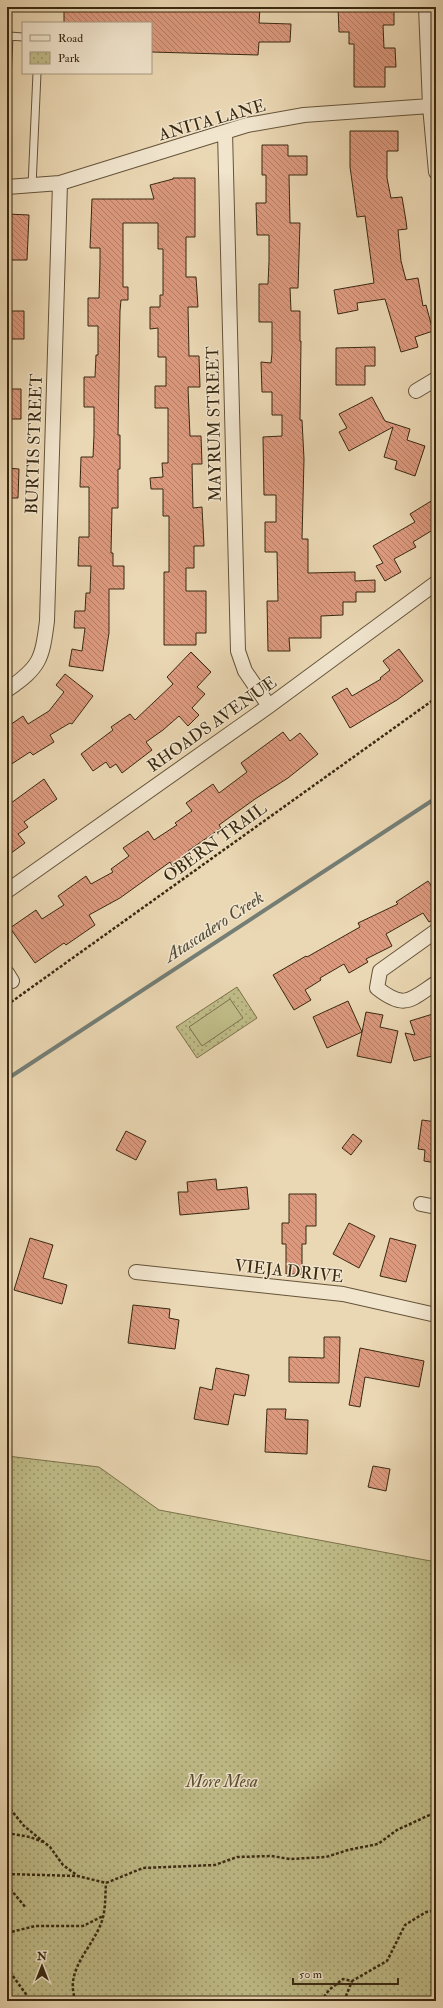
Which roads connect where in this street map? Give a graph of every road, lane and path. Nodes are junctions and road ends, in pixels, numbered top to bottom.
1 (426, 7) edge
2 (8, 33) edge
3 (22, 37) edge
4 (36, 74) edge
5 (7, 81) edge
6 (430, 106) junction
7 (225, 132) junction
8 (436, 172) edge
9 (60, 184) junction
10 (32, 186) junction
11 (7, 187) edge
12 (436, 379) edge
13 (416, 391) dead end
14 (436, 584) edge
15 (7, 690) edge
16 (436, 698) edge
17 (269, 706) junction
18 (7, 891) edge
19 (436, 931) edge
20 (436, 983) edge
21 (7, 1005) edge
22 (421, 1204) dead end
23 (436, 1207) edge
24 (136, 1272) dead end
25 (436, 1315) edge
26 (7, 1806) edge
27 (436, 1812) edge
28 (7, 1833) edge
29 (45, 1843) junction
30 (7, 1874) edge
31 (78, 1876) junction
32 (106, 1883) junction
33 (7, 1885) edge
34 (26, 1908) dead end
35 (436, 1911) edge
36 (103, 1916) junction
37 (7, 1933) edge
38 (7, 1968) edge
39 (352, 1981) junction
40 (31, 2001) edge
41 (75, 2001) edge
42 (321, 2001) edge
43 (344, 2001) edge

1 - 6 street
2 - 3 lane
2 - 5 lane
4 - 10 lane
6 - 7 street, ANITA LANE
6 - 8 street
7 - 9 street, ANITA LANE
7 - 17 street, MAYRUM STREET
9 - 10 street, ANITA LANE
9 - 15 street, BURTIS STREET
10 - 11 street, ANITA LANE
12 - 13 street
14 - 17 street, RHOADS AVENUE
16 - 21 path, OBERN TRAIL
17 - 18 street, RHOADS AVENUE
19 - 20 street
22 - 23 street
24 - 25 street, VIEJA DRIVE
26 - 29 path
27 - 32 path
28 - 29 path
29 - 31 path
30 - 31 path
31 - 32 path
32 - 36 path
33 - 34 path
35 - 39 path
36 - 37 path
36 - 41 path
38 - 40 path
39 - 42 path
39 - 43 path

